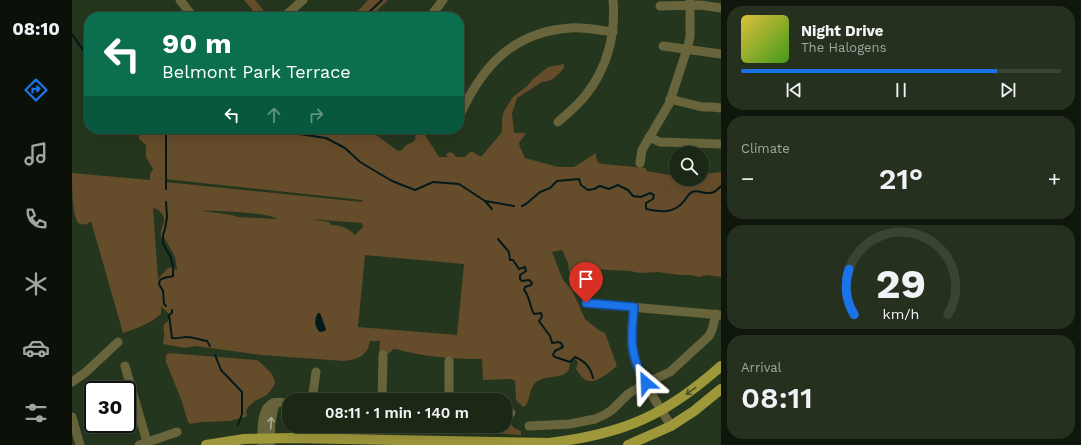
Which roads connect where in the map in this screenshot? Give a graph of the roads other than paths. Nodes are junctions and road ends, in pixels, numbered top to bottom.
1 (180, 0) edge
2 (303, 0) edge
3 (443, 0) edge
4 (613, 0) edge
5 (690, 3) edge
6 (660, 6) dead end
7 (721, 8) edge
8 (189, 12) edge
9 (290, 12) edge
10 (434, 12) edge
11 (613, 32) junction
12 (662, 46) dead end
13 (687, 49) junction
14 (721, 54) edge
15 (670, 99) junction
16 (464, 107) edge
17 (721, 108) edge
18 (558, 122) dead end
19 (649, 137) junction
20 (721, 144) edge
21 (640, 163) dead end
22 (586, 303) dead end
23 (634, 307) junction
24 (718, 315) edge
25 (118, 342) dead end
26 (383, 355) dead end
27 (449, 361) dead end
28 (125, 366) dead end
29 (721, 366) edge
30 (316, 372) dead end
31 (72, 382) edge
32 (646, 383) junction
33 (721, 389) edge
34 (313, 393) edge
35 (382, 393) edge
36 (449, 393) edge
37 (282, 403) edge
38 (662, 411) junction
39 (72, 417) edge
40 (529, 426) dead end
41 (671, 426) junction
42 (177, 432) dead end
43 (266, 442) edge
44 (143, 443) edge
45 (80, 445) edge
46 (206, 445) edge
47 (628, 445) edge

1 - 8 street
2 - 9 street
3 - 10 street
4 - 11 street
5 - 6 street
5 - 7 street
5 - 13 street
11 - 16 street
11 - 18 street
12 - 13 street
13 - 14 street
13 - 15 street
15 - 17 street
15 - 19 street
19 - 20 street
19 - 21 street
22 - 23 street
23 - 24 street
23 - 32 street
24 - 32 street
25 - 31 street
26 - 35 street
27 - 36 street
28 - 44 street
29 -> 38 main road
30 - 34 street
32 - 38 street
32 - 40 street
33 - 41 main road
37 - 43 street
38 - 41 street
38 - 43 main road
39 - 45 street
41 - 47 main road
42 - 44 street
43 - 46 main road

